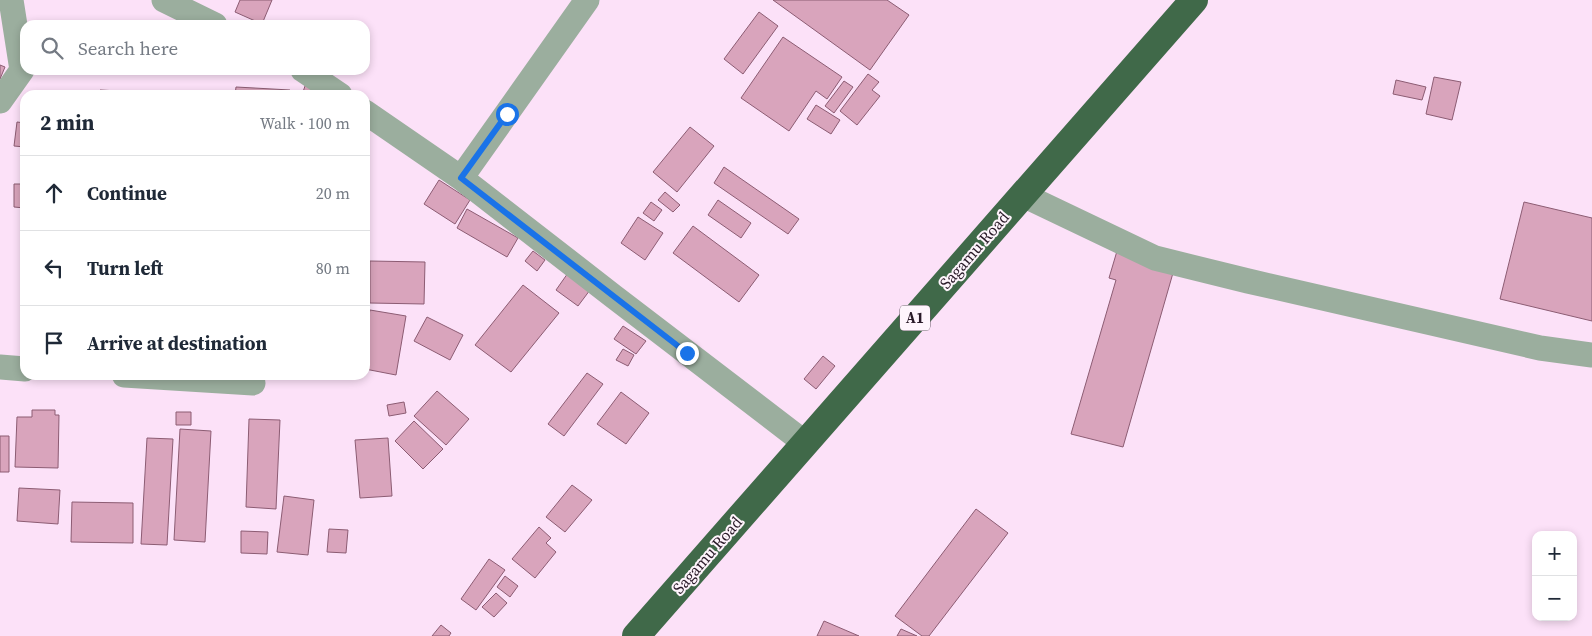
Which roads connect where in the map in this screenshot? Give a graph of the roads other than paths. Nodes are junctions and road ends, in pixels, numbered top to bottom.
1 (11, 0) edge
2 (164, 0) edge
3 (587, 0) edge
4 (1194, 0) edge
5 (205, 20) edge
6 (20, 57) edge
7 (20, 73) edge
8 (310, 75) edge
9 (333, 90) edge
10 (0, 101) edge
11 (370, 115) edge
12 (461, 178) junction
13 (1023, 195) junction
14 (1592, 355) edge
15 (0, 366) edge
16 (20, 368) edge
17 (205, 380) edge
18 (253, 383) dead end
19 (805, 443) junction
20 (636, 636) edge

1 - 6 street
2 - 5 street
3 - 12 street
4 - 13 highway, Sagamu Road / A1
7 - 10 street
8 - 9 street
11 - 12 street
12 - 19 street
13 - 14 street
13 - 19 highway, Sagamu Road / A1
15 - 16 street
17 - 18 street
19 - 20 highway, Sagamu Road / A1

